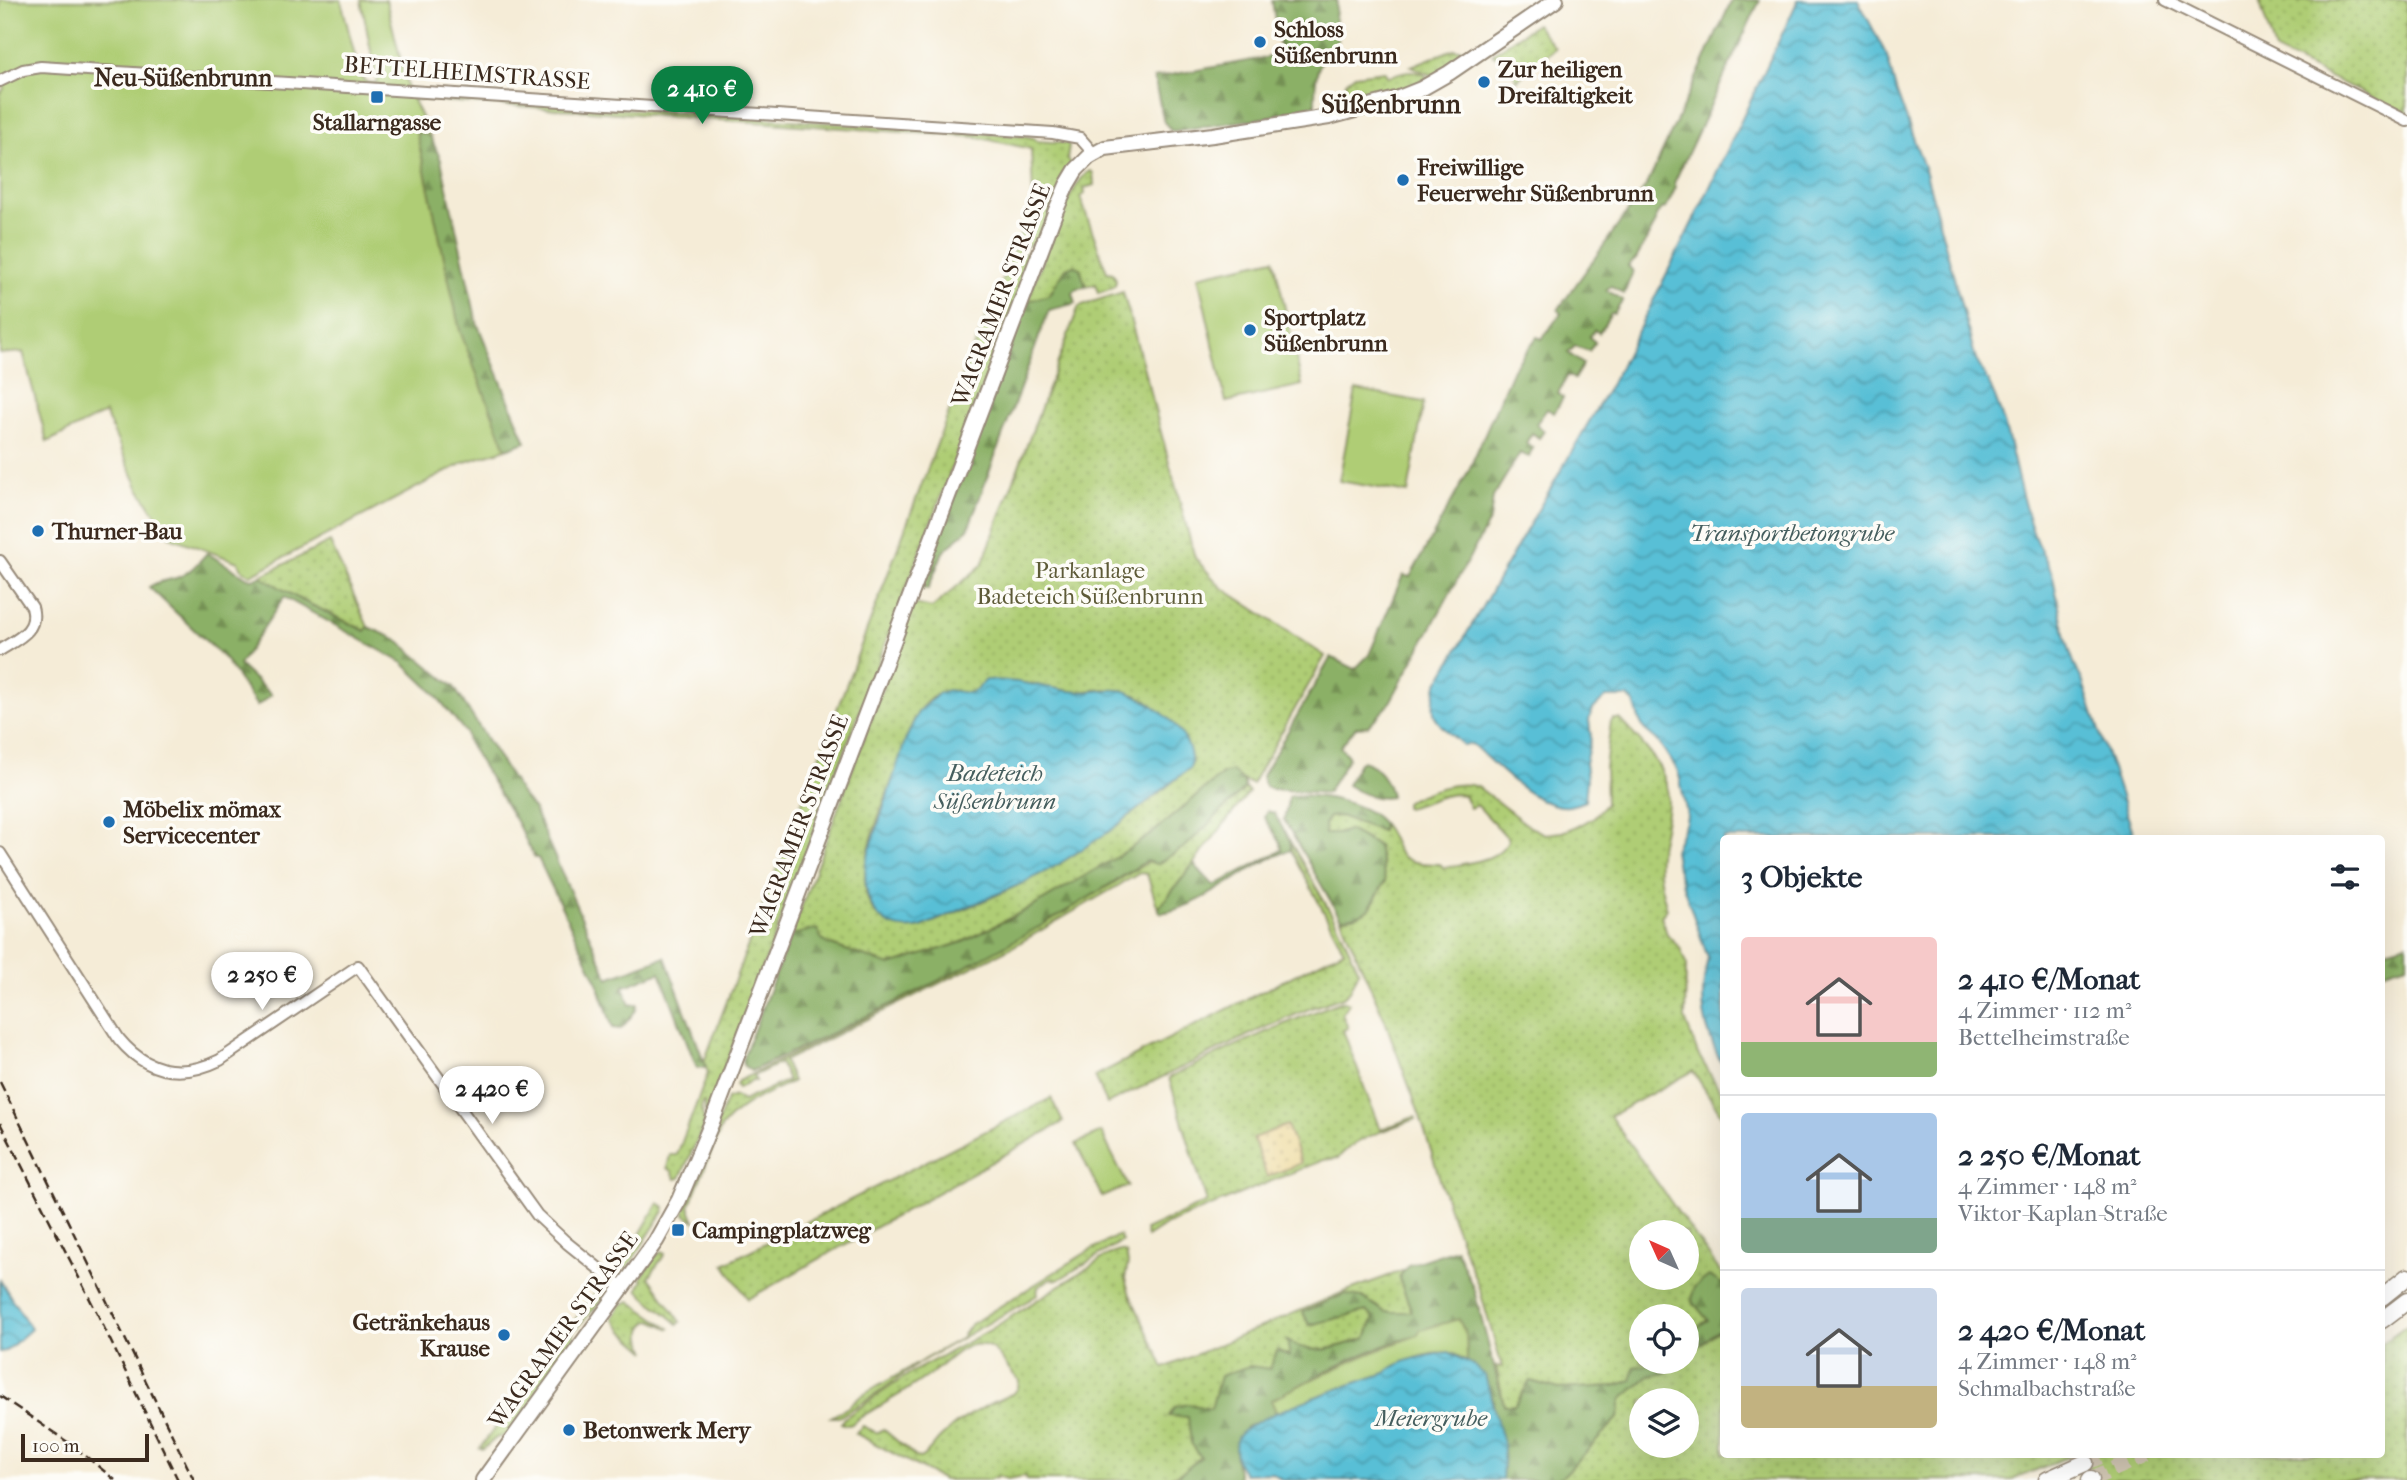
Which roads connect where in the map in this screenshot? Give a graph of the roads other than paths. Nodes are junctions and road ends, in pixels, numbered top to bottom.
1 (1556, 0) edge
2 (2165, 0) edge
3 (0, 81) edge
4 (2407, 121) edge
5 (1094, 154) junction
6 (0, 561) edge
7 (0, 650) edge
8 (0, 853) edge
9 (2407, 1277) edge
10 (623, 1288) junction
11 (2385, 1295) edge
12 (2407, 1301) edge
13 (2385, 1318) edge
14 (2085, 1463) tunnel mouth
15 (483, 1480) edge
16 (2047, 1480) edge

1 - 5 main road
2 - 4 street
3 - 5 street, BETTELHEIMSTRASSE
5 - 10 main road, WAGRAMER STRASSE
6 - 7 street
8 - 10 street
9 - 11 highway
10 - 15 main road, WAGRAMER STRASSE
12 - 13 highway
14 - 16 highway

